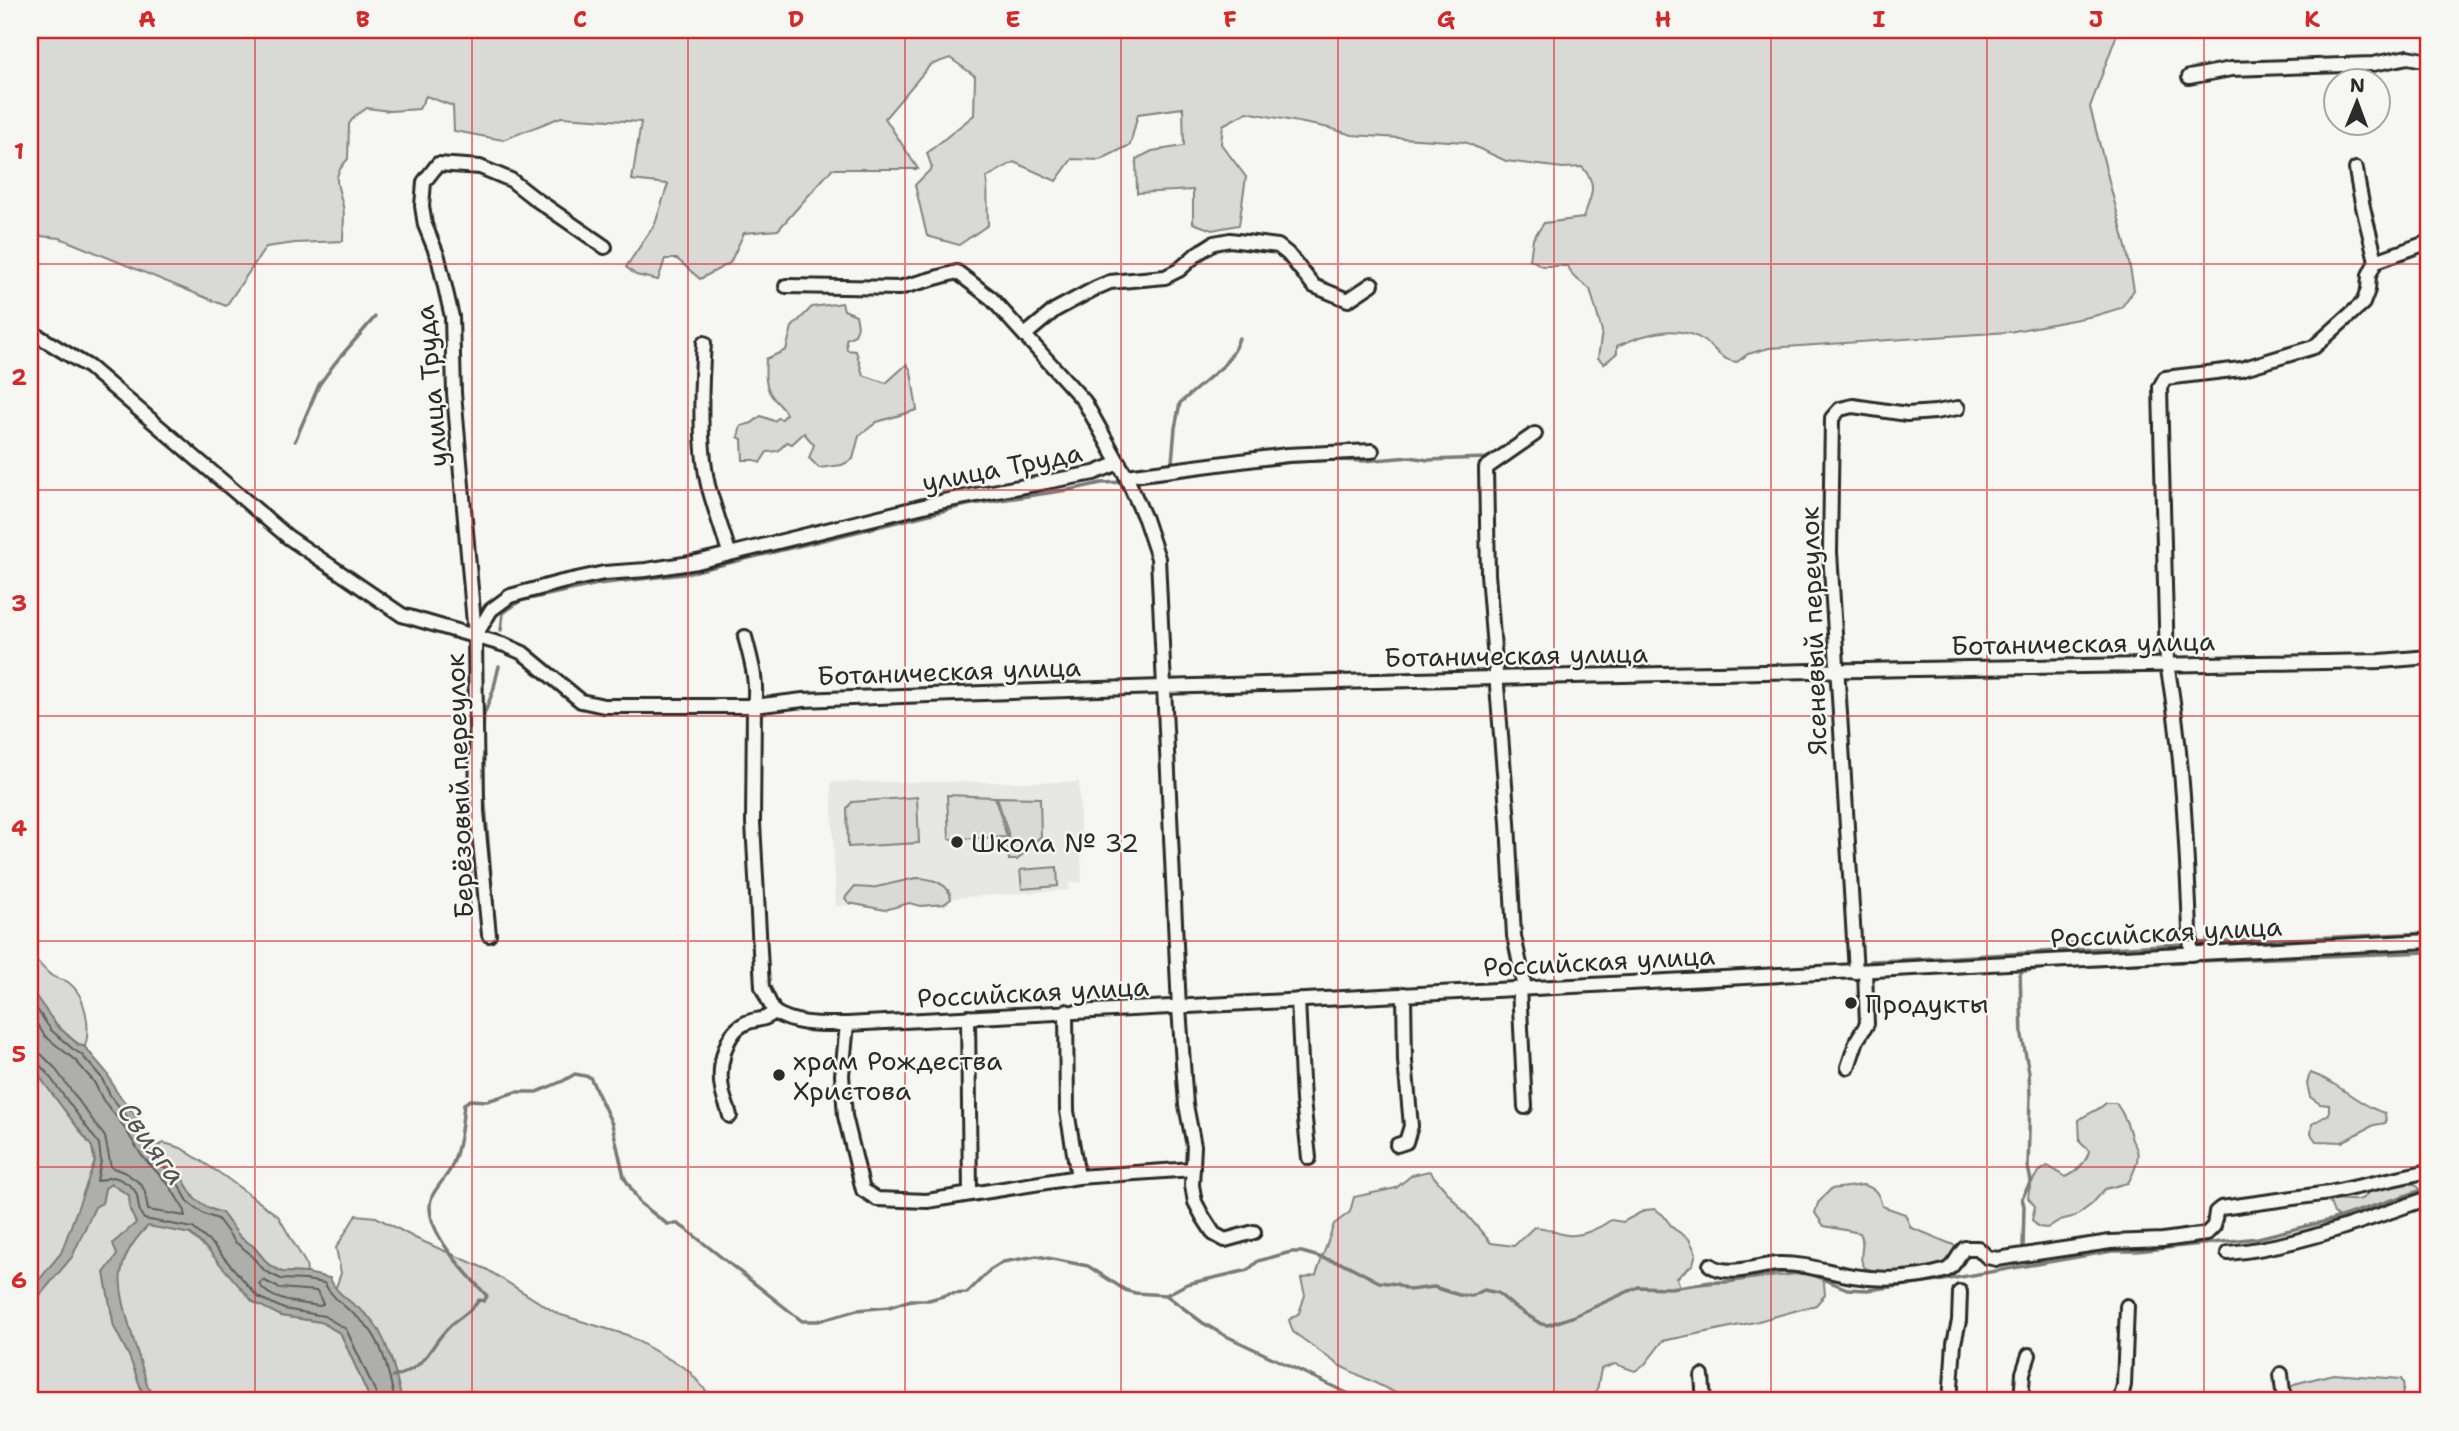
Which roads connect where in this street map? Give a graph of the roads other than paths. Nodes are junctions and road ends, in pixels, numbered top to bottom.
1 (2429, 61) edge
2 (2189, 77) dead end
3 (2356, 169) dead end
4 (2429, 242) edge
5 (605, 247) dead end
6 (2376, 261) junction
7 (1372, 284) dead end
8 (786, 286) dead end
9 (30, 331) edge
10 (1025, 335) junction
11 (704, 343) dead end
12 (1958, 408) dead end
13 (1535, 434) dead end
14 (1372, 451) dead end
15 (1119, 463) junction
16 (1126, 476) junction
17 (729, 552) junction
18 (475, 635) junction
19 (745, 636) dead end
20 (2429, 657) edge
21 (2167, 664) junction
22 (1835, 670) junction
23 (1496, 679) junction
24 (1163, 686) junction
25 (754, 706) junction
26 (489, 935) dead end
27 (2429, 941) edge
28 (2191, 954) junction
29 (1860, 972) junction
30 (1522, 988) junction
31 (1405, 994) junction
32 (1298, 1000) junction
33 (1179, 1008) junction
34 (774, 1012) junction
35 (1066, 1012) junction
36 (968, 1017) junction
37 (848, 1024) junction
38 (1848, 1067) dead end
39 (1525, 1107) dead end
40 (730, 1116) dead end
41 (1397, 1145) dead end
42 (1309, 1158) dead end
43 (1193, 1169) junction
44 (2429, 1171) edge
45 (1078, 1177) junction
46 (970, 1192) junction
47 (2429, 1198) edge
48 (1254, 1233) dead end
49 (2228, 1253) dead end
50 (1710, 1265) dead end
51 (1960, 1292) dead end
52 (2127, 1306) dead end
53 (2029, 1355) dead end
54 (2281, 1374) dead end
55 (1702, 1376) dead end
56 (1704, 1401) edge
57 (1950, 1401) edge
58 (2021, 1401) edge
59 (2120, 1401) edge
60 (2284, 1401) edge

1 - 2 street
3 - 6 street
4 - 6 street
5 - 18 street, улица Труда
6 - 21 street
7 - 10 street
8 - 10 street
9 - 18 street
10 - 15 street
11 - 17 street
12 - 22 street, Ясеневый переулок
13 - 23 street
14 - 16 street
15 - 16 street
15 - 17 street, улица Труда
16 - 24 street
17 - 18 street, улица Труда
18 - 25 street, Ботаническая улица
18 - 26 street, Берёзовый переулок
19 - 25 street
20 - 21 street, Ботаническая улица
21 - 22 street, Ботаническая улица
21 - 28 street
22 - 23 street, Ботаническая улица
22 - 29 street, Ясеневый переулок
23 - 24 street, Ботаническая улица
23 - 30 street
24 - 25 street, Ботаническая улица
24 - 33 street
25 - 34 street
27 - 28 street, Российская улица
28 - 29 street, Российская улица
29 - 30 street, Российская улица
29 - 38 street, Ясеневый переулок
30 - 31 street, Российская улица
30 - 39 street
31 - 32 street, Российская улица
31 - 41 street
32 - 33 street, Российская улица
32 - 42 street
33 - 35 street, Российская улица
33 - 43 street
34 - 37 street, Российская улица
34 - 40 street
35 - 36 street, Российская улица
35 - 45 street
36 - 37 street, Российская улица
36 - 46 street
37 - 46 street
43 - 45 street
43 - 48 street
44 - 50 street
45 - 46 street
47 - 49 street
51 - 57 street
52 - 59 street
53 - 58 street
54 - 60 street
55 - 56 street

